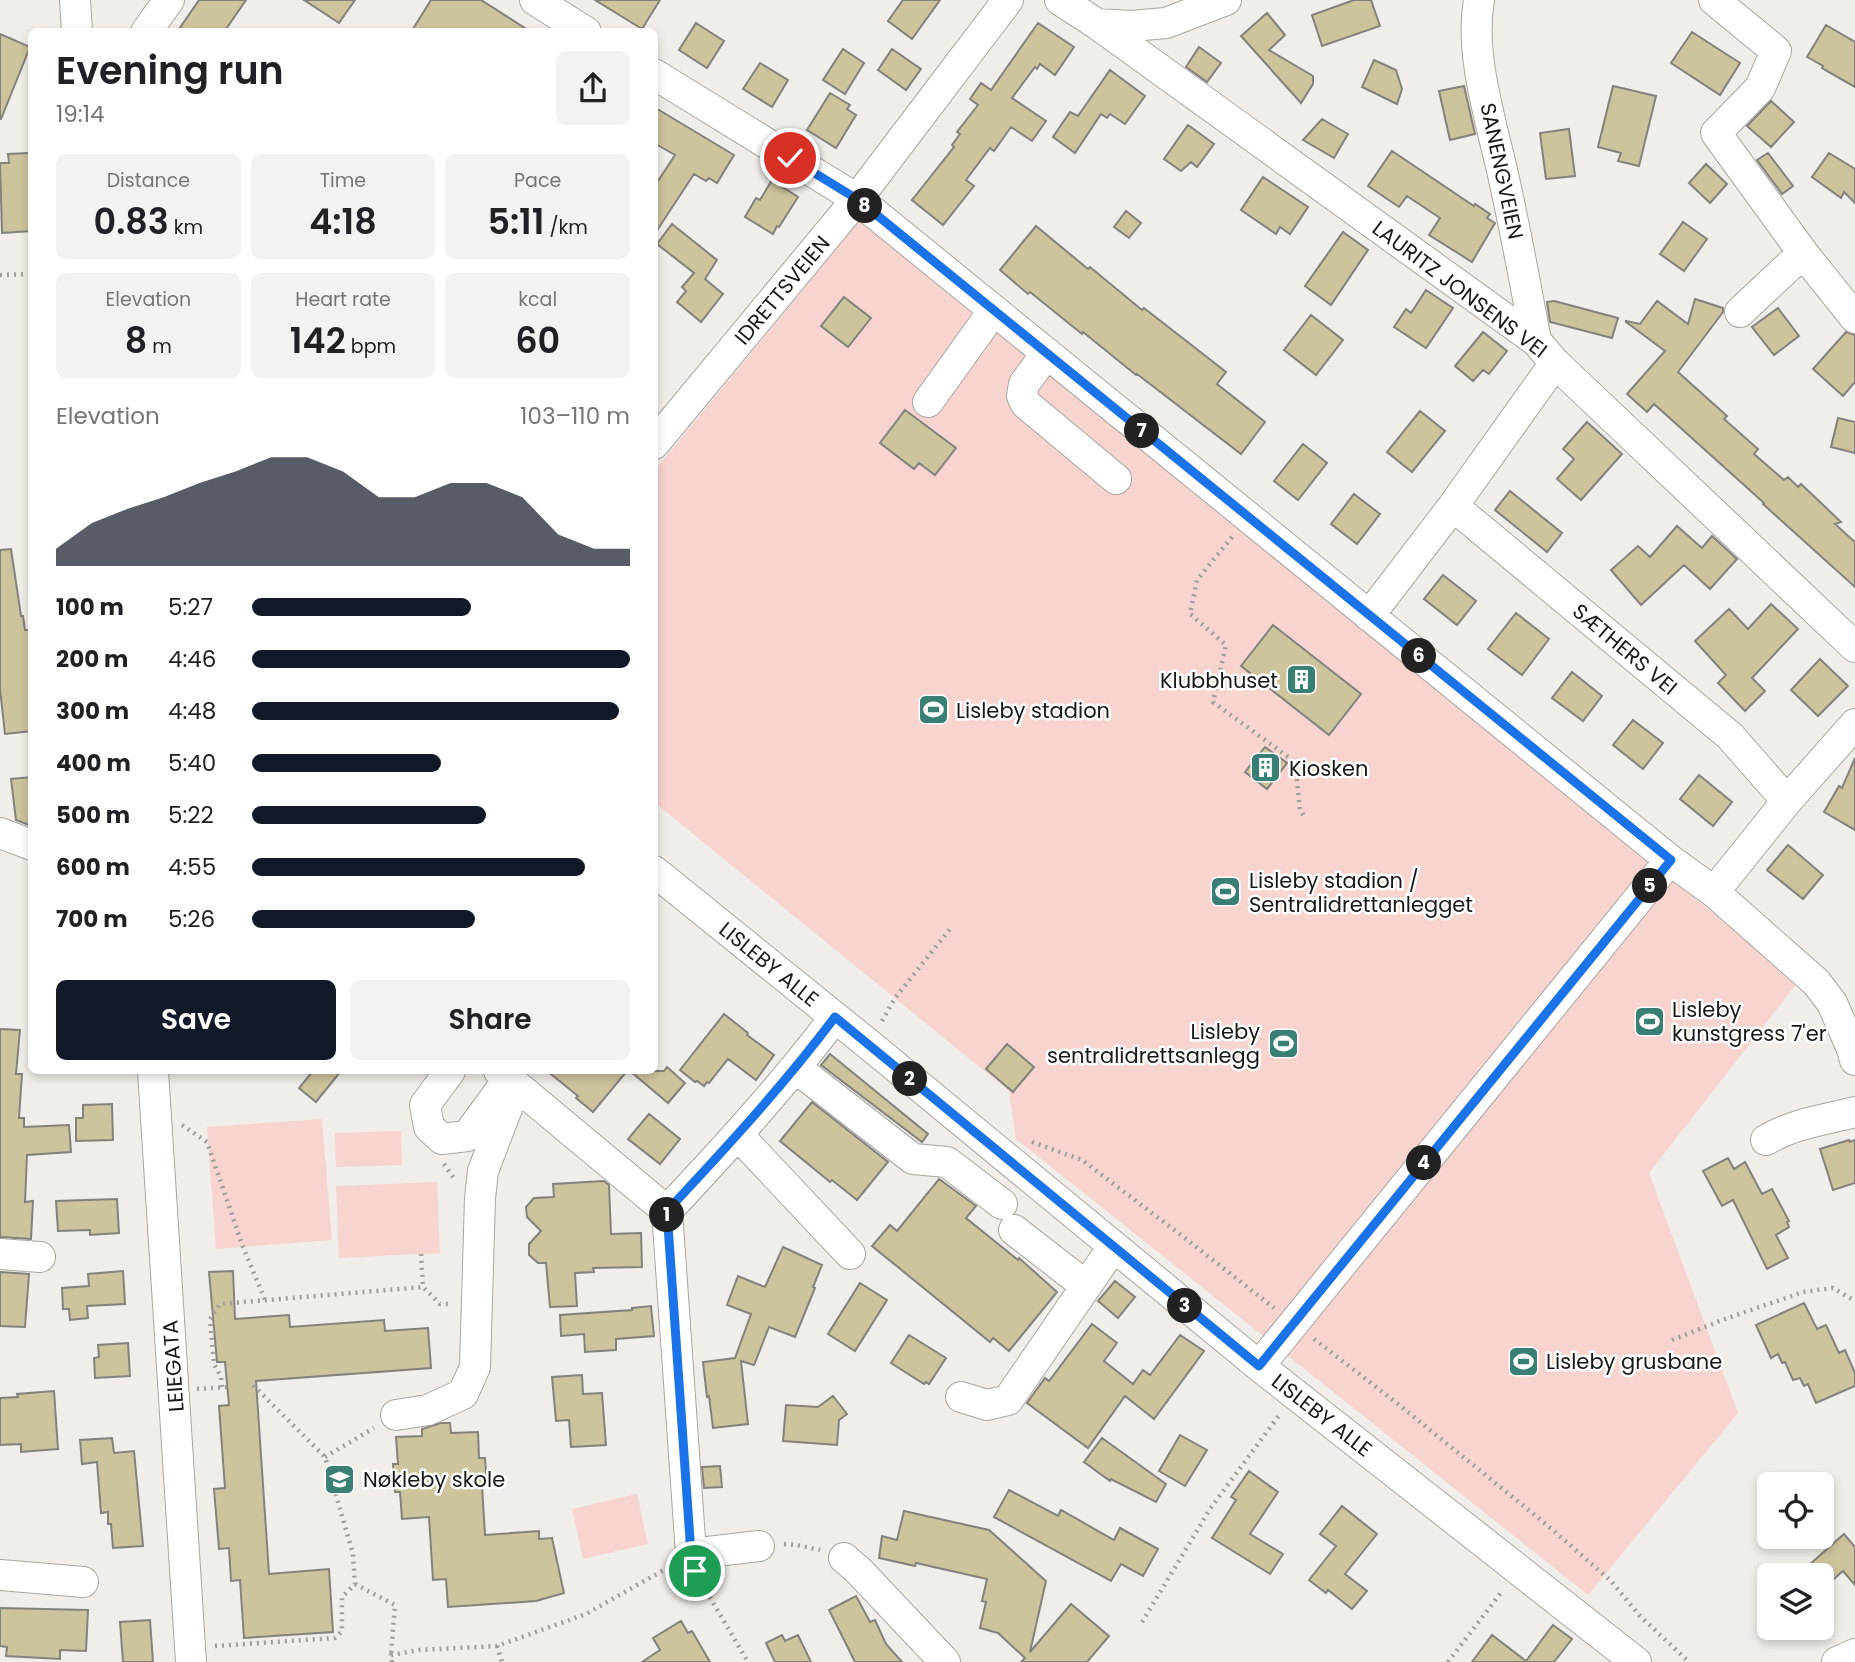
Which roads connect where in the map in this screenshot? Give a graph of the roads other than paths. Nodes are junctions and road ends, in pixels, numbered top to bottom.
1 (75, 0) edge
2 (169, 0) edge
3 (535, 0) edge
4 (1008, 0) edge
5 (1060, 0) edge
6 (1226, 0) edge
7 (1479, 0) edge
8 (1714, 0) edge
9 (1097, 24) junction
10 (77, 28) edge
11 (149, 28) edge
12 (580, 28) edge
13 (658, 76) edge
14 (857, 199) junction
15 (1803, 253) junction
16 (995, 310) junction
17 (1740, 312) dead end
18 (1855, 318) edge
19 (1536, 341) junction
20 (1047, 353) junction
21 (1555, 363) junction
22 (928, 402) dead end
23 (658, 439) edge
24 (1116, 479) dead end
25 (1453, 506) junction
26 (1369, 615) junction
27 (1855, 647) edge
28 (1855, 724) edge
29 (1787, 801) junction
30 (0, 833) edge
31 (28, 844) edge
32 (1671, 860) junction
33 (658, 875) edge
34 (1714, 892) junction
35 (835, 1017) junction
36 (1855, 1060) edge
37 (796, 1068) junction
38 (153, 1074) edge
39 (448, 1074) edge
40 (508, 1078) edge
41 (1855, 1112) edge
42 (738, 1135) junction
43 (1766, 1140) dead end
44 (667, 1211) junction
45 (1113, 1247) junction
46 (0, 1254) edge
47 (850, 1254) dead end
48 (40, 1256) dead end
49 (1086, 1286) junction
50 (1259, 1366) junction
51 (961, 1397) dead end
52 (396, 1415) road end
53 (767, 1545) road end
54 (844, 1558) road end
55 (0, 1576) edge
56 (83, 1582) dead end
57 (199, 1654) edge
58 (1855, 1654) edge
59 (945, 1662) edge
60 (1636, 1662) edge
61 (1838, 1662) edge

1 - 10 street
2 - 11 street
3 - 12 street
4 - 14 street, IDRETTSVEIEN
5 - 9 street, LAURITZ JONSENS VEI
6 - 9 street
7 - 19 street, SANENGVEIEN
8 - 15 street
9 - 19 street, LAURITZ JONSENS VEI
13 - 14 street
14 - 16 street
14 - 23 street, IDRETTSVEIEN
15 - 17 street
15 - 18 street
16 - 20 street
16 - 22 street
19 - 21 street, LAURITZ JONSENS VEI
20 - 24 street
20 - 26 street
21 - 25 street
21 - 27 street, LAURITZ JONSENS VEI
25 - 26 street
25 - 29 street, SÆTHERS VEI
26 - 32 street
28 - 29 street
29 - 34 street
30 - 31 street
32 - 34 street
32 - 50 street
33 - 35 street, LISLEBY ALLE
34 - 36 street
35 - 37 street
35 - 45 street, LISLEBY ALLE
37 - 42 street
37 - 49 street
38 - 57 street, LEIEGATA
39 - 40 street
40 - 44 street
40 - 52 street
41 - 43 street
42 - 44 street
42 - 47 street
44 - 53 street
45 - 49 street
45 - 50 street, LISLEBY ALLE
46 - 48 street
49 - 51 street
50 - 60 street, LISLEBY ALLE
54 - 59 street
55 - 56 street
58 - 61 street

